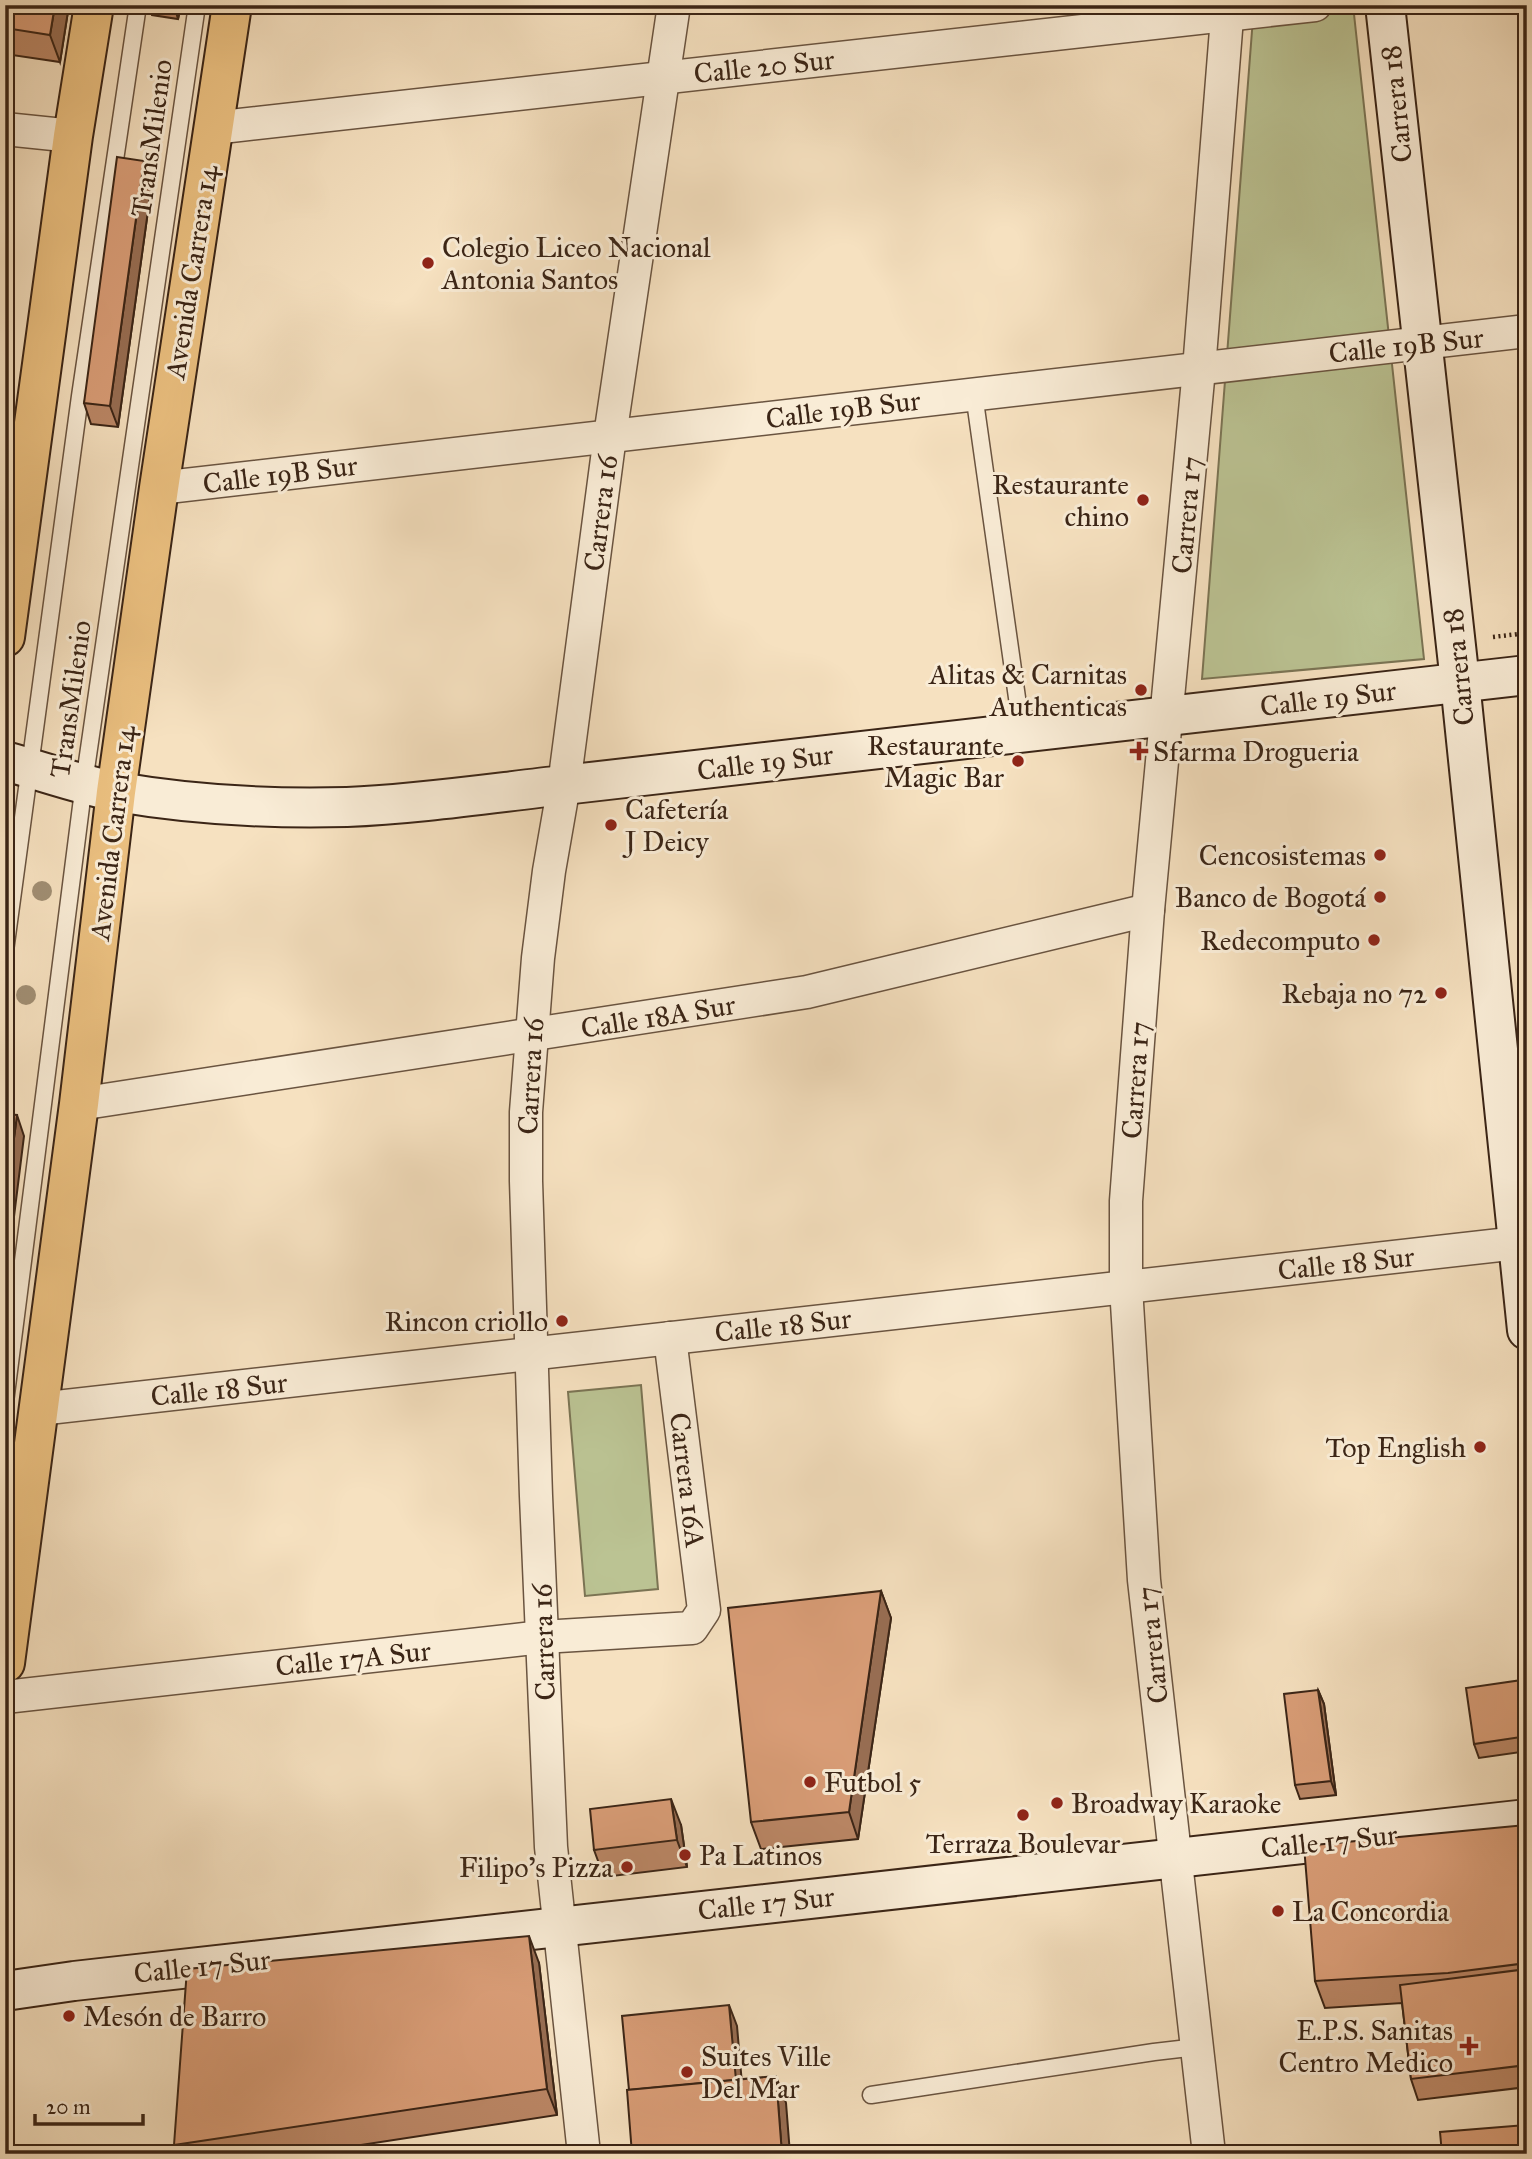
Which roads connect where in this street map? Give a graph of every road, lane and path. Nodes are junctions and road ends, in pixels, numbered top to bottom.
1 (94, 5) edge
2 (138, 5) edge
3 (197, 5) edge
4 (232, 5) edge
5 (674, 5) edge
6 (1315, 5) edge
7 (1385, 5) edge
8 (1228, 10) edge
9 (663, 77) junction
10 (5, 128) edge
11 (213, 128) junction
12 (73, 135) junction
13 (1527, 331) edge
14 (1422, 343) junction
15 (1199, 369) junction
16 (974, 394) junction
17 (610, 436) junction
18 (159, 488) junction
19 (1527, 633) edge
20 (5, 637) edge
21 (1481, 639) dead end
22 (1527, 675) edge
23 (1460, 682) junction
24 (1168, 716) junction
25 (1022, 733) junction
26 (18, 764) edge
27 (564, 786) junction
28 (100, 787) junction
29 (1148, 910) junction
30 (5, 951) edge
31 (531, 1036) junction
32 (79, 1104) junction
33 (1522, 1243) edge
34 (1126, 1287) junction
35 (1527, 1330) edge
36 (670, 1338) junction
37 (532, 1354) junction
38 (22, 1405) edge
39 (699, 1620) joint
40 (542, 1637) junction
41 (5, 1663) edge
42 (5, 1697) edge
43 (1527, 1819) edge
44 (1175, 1858) junction
45 (560, 1926) junction
46 (5, 1991) edge
47 (1196, 2047) junction
48 (871, 2095) dead end
49 (584, 2154) edge
50 (1209, 2154) edge

1 - 12 main road
2 - 26 lane, TransMilenio
3 - 28 lane, TransMilenio
4 - 11 main road, Avenida Carrera 14
5 - 9 street, Carrera 16
6 - 8 street, Calle 20 Sur
7 - 14 main road, Carrera 18
8 - 9 street, Calle 20 Sur
8 - 15 street, Carrera 17
9 - 11 street, Calle 20 Sur
9 - 17 street, Carrera 16
10 - 12 street
11 - 18 main road, Avenida Carrera 14
12 - 20 main road
13 - 14 street, Calle 19B Sur
14 - 15 street, Calle 19B Sur
14 - 23 main road, Carrera 18
15 - 16 street, Calle 19B Sur
15 - 24 street, Carrera 17
16 - 17 street, Calle 19B Sur
16 - 25 lane
17 - 18 street, Calle 19B Sur
17 - 27 street, Carrera 16
18 - 28 main road, Avenida Carrera 14
19 - 21 path
22 - 23 main road, Calle 19 Sur
23 - 24 main road, Calle 19 Sur
23 - 33 main road, Carrera 18
24 - 25 main road, Calle 19 Sur
24 - 29 street, Carrera 17
25 - 27 main road, Calle 19 Sur
26 - 28 main road, Calle 19 Sur
26 - 30 lane, TransMilenio
27 - 28 main road, Calle 19 Sur
27 - 31 street, Carrera 16
28 - 32 main road, Avenida Carrera 14
28 - 38 lane, TransMilenio
29 - 31 street, Calle 18A Sur
29 - 34 street, Carrera 17
31 - 32 street, Calle 18A Sur
31 - 37 street, Carrera 16
32 - 38 main road, Avenida Carrera 14
33 - 34 street, Calle 18 Sur
33 - 35 main road, Carrera 18
34 - 36 street, Calle 18 Sur
34 - 44 street, Carrera 17
36 - 37 street, Calle 18 Sur
36 - 39 street, Carrera 16A
37 - 38 street, Calle 18 Sur
37 - 40 street, Carrera 16
38 - 41 main road, Avenida Carrera 14
39 - 40 street, Calle 17A Sur
40 - 42 street, Calle 17A Sur
40 - 45 street, Carrera 16
43 - 44 main road, Calle 17 Sur
44 - 45 main road, Calle 17 Sur
44 - 47 street, Carrera 17
45 - 46 main road, Calle 17 Sur
45 - 49 street, Carrera 16
47 - 48 lane
47 - 50 street, Carrera 17

